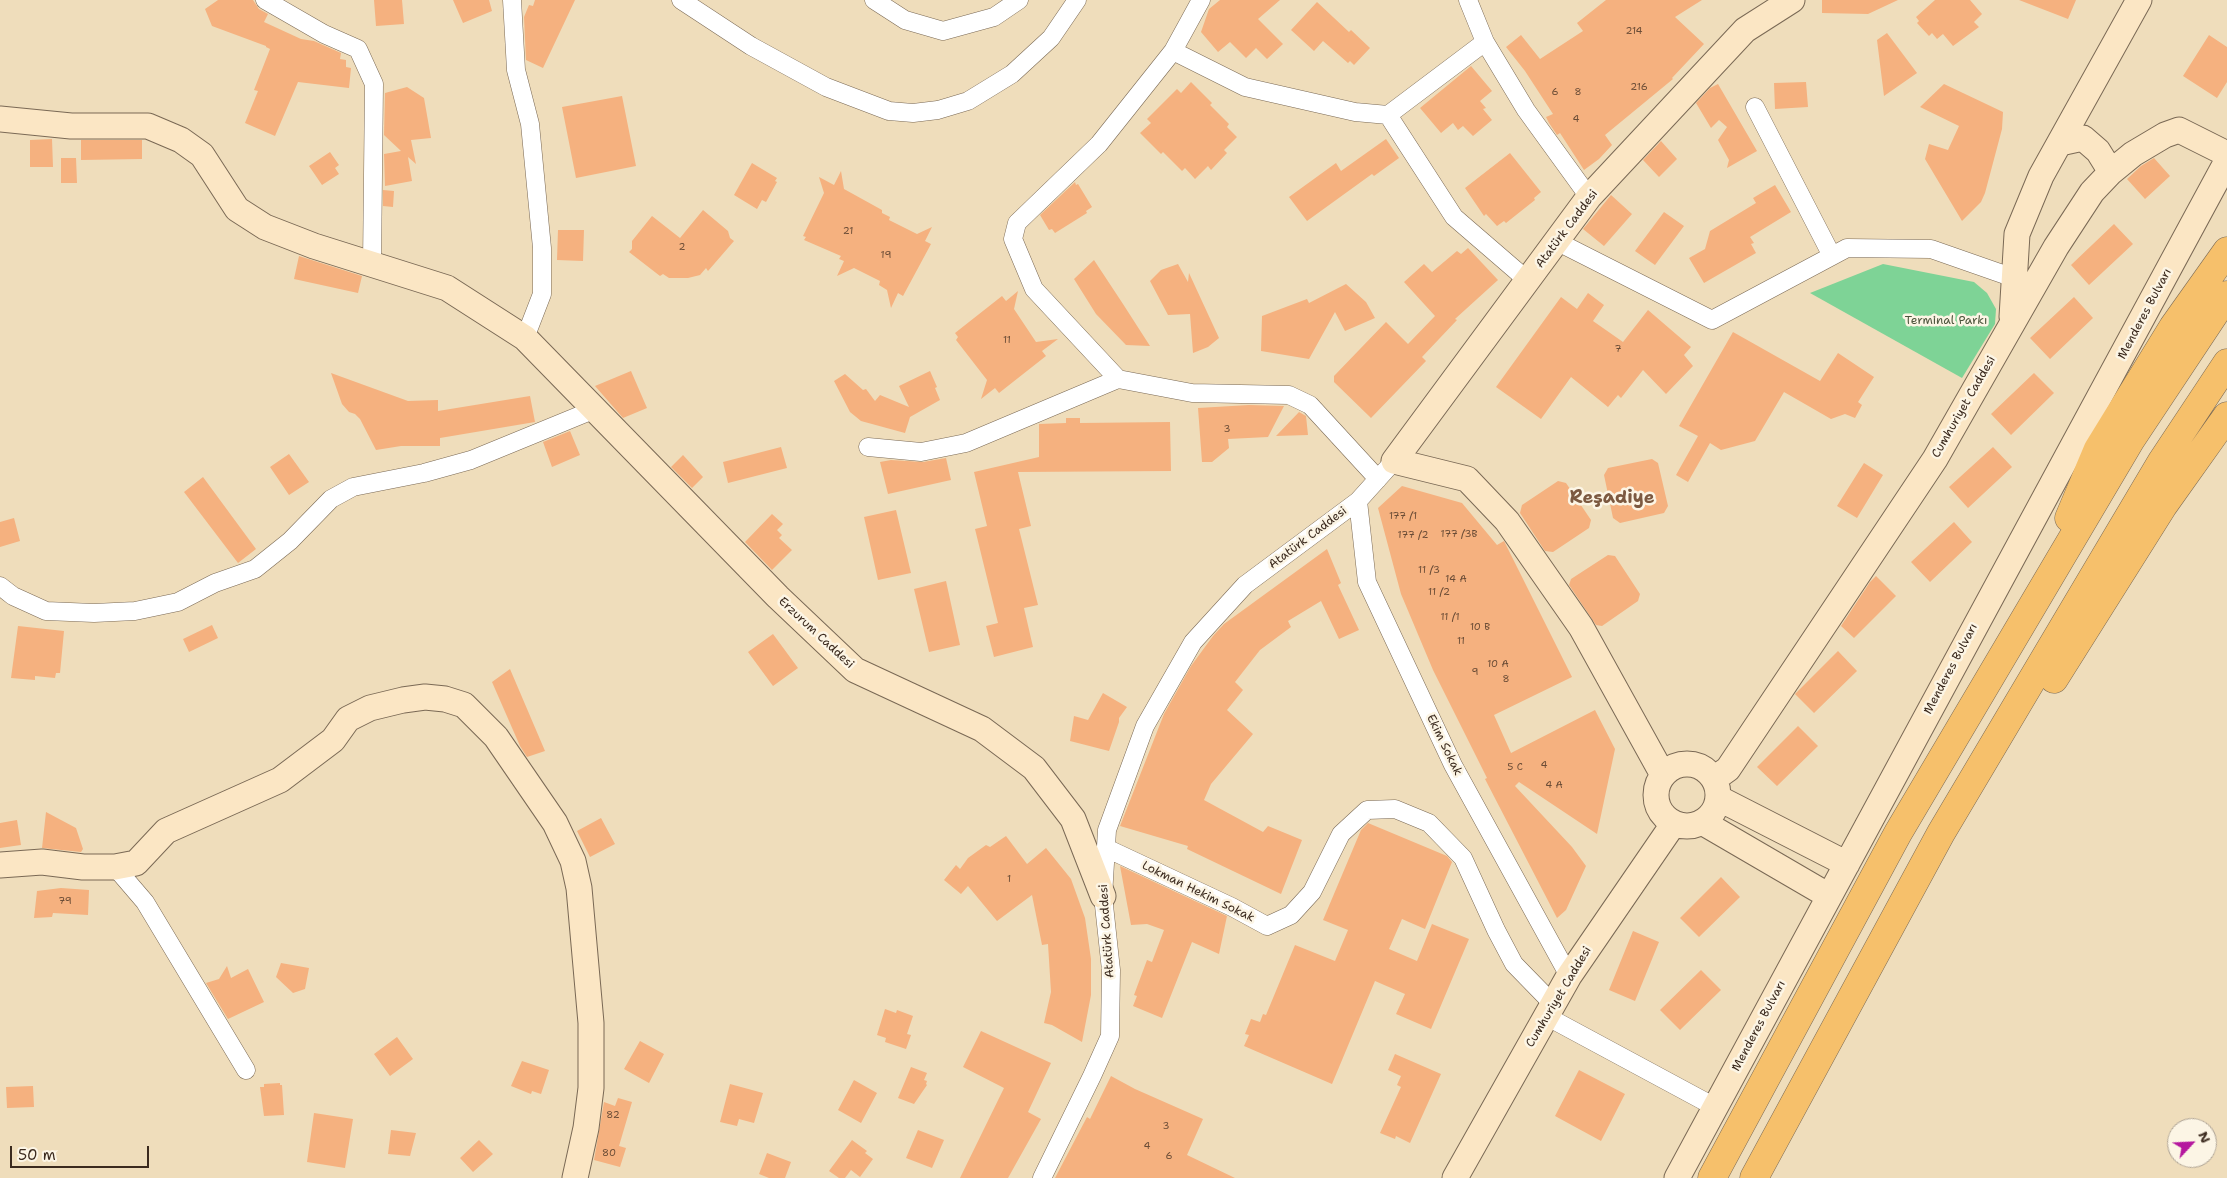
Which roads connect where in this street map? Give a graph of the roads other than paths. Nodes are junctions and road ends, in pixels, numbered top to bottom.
1 (265, 0) edge
2 (512, 0) edge
3 (681, 0) edge
4 (874, 0) edge
5 (1019, 0) edge
6 (1077, 0) edge
7 (1201, 0) edge
8 (1468, 0) edge
9 (1792, 0) edge
10 (2139, 0) edge
11 (1485, 42) junction
12 (1173, 51) junction
13 (1755, 107) dead end
14 (1388, 115) junction
15 (0, 119) edge
16 (2060, 143) junction
17 (2227, 154) edge
18 (2227, 162) edge
19 (2111, 172) junction
20 (1588, 197) junction
21 (1556, 241) junction
22 (2227, 251) edge
23 (1832, 256) junction
24 (372, 264) junction
25 (2014, 278) junction
26 (1527, 280) junction
27 (2227, 295) edge
28 (2011, 324) junction
29 (525, 338) junction
30 (2227, 363) edge
31 (1118, 379) junction
32 (593, 410) junction
33 (2227, 416) edge
34 (868, 447) dead end
35 (1386, 470) junction
36 (1358, 501) junction
37 (0, 586) edge
38 (2044, 586) junction
39 (1663, 775) junction
40 (1716, 789) junction
41 (1702, 822) junction
42 (1674, 823) junction
43 (1106, 848) junction
44 (1848, 864) junction
45 (0, 865) edge
46 (115, 868) junction
47 (1103, 896) junction
48 (1829, 896) junction
49 (1880, 943) junction
50 (1569, 976) junction
51 (1549, 1010) junction
52 (246, 1070) dead end
53 (1715, 1107) junction
54 (575, 1178) edge
55 (1042, 1178) edge
56 (1455, 1178) edge
57 (1677, 1178) edge
58 (1712, 1178) edge
59 (1754, 1178) edge

1 - 24 street
2 - 29 street
3 - 6 street
4 - 5 street
7 - 12 street
8 - 11 street
9 - 20 main road, Atatürk Caddesi
10 - 16 main road, Cumhuriyet Caddesi
11 - 14 street
11 - 20 street
12 - 14 street
12 - 31 street
13 - 23 street
14 - 26 street
15 - 24 main road, Erzurum Caddesi
16 - 19 main road
16 - 25 main road, Cumhuriyet Caddesi
17 - 19 main road
18 - 44 main road, Menderes Bulvarı
19 - 28 main road
20 - 21 main road, Atatürk Caddesi
21 - 23 street
21 - 26 main road, Atatürk Caddesi
22 - 38 highway
23 - 25 street
24 - 29 main road, Erzurum Caddesi
25 - 28 main road, Cumhuriyet Caddesi
26 - 35 main road, Atatürk Caddesi
27 - 38 highway
28 - 40 main road, Cumhuriyet Caddesi
29 - 32 main road, Erzurum Caddesi
30 - 49 highway
31 - 34 street
31 - 35 street
32 - 37 street
32 - 47 main road, Erzurum Caddesi
33 - 49 highway
35 - 36 street, Atatürk Caddesi
35 - 39 main road
36 - 43 street, Atatürk Caddesi
36 - 50 street, Ekim Sokak
38 - 58 highway
39 - 40 main road
39 - 42 main road
40 - 41 main road, Cumhuriyet Caddesi
40 - 44 main road
41 - 42 main road
41 - 48 main road
42 - 50 main road, Cumhuriyet Caddesi
43 - 47 street, Atatürk Caddesi
43 - 51 street, Lokman Hekim Sokak
44 - 48 main road, Menderes Bulvarı
45 - 46 main road
46 - 52 street
46 - 54 main road
47 - 55 street, Atatürk Caddesi
48 - 53 main road, Menderes Bulvarı
49 - 59 highway
50 - 51 main road, Cumhuriyet Caddesi
51 - 53 street, Lokman Hekim Sokak
51 - 56 main road, Cumhuriyet Caddesi
53 - 57 main road, Menderes Bulvarı

